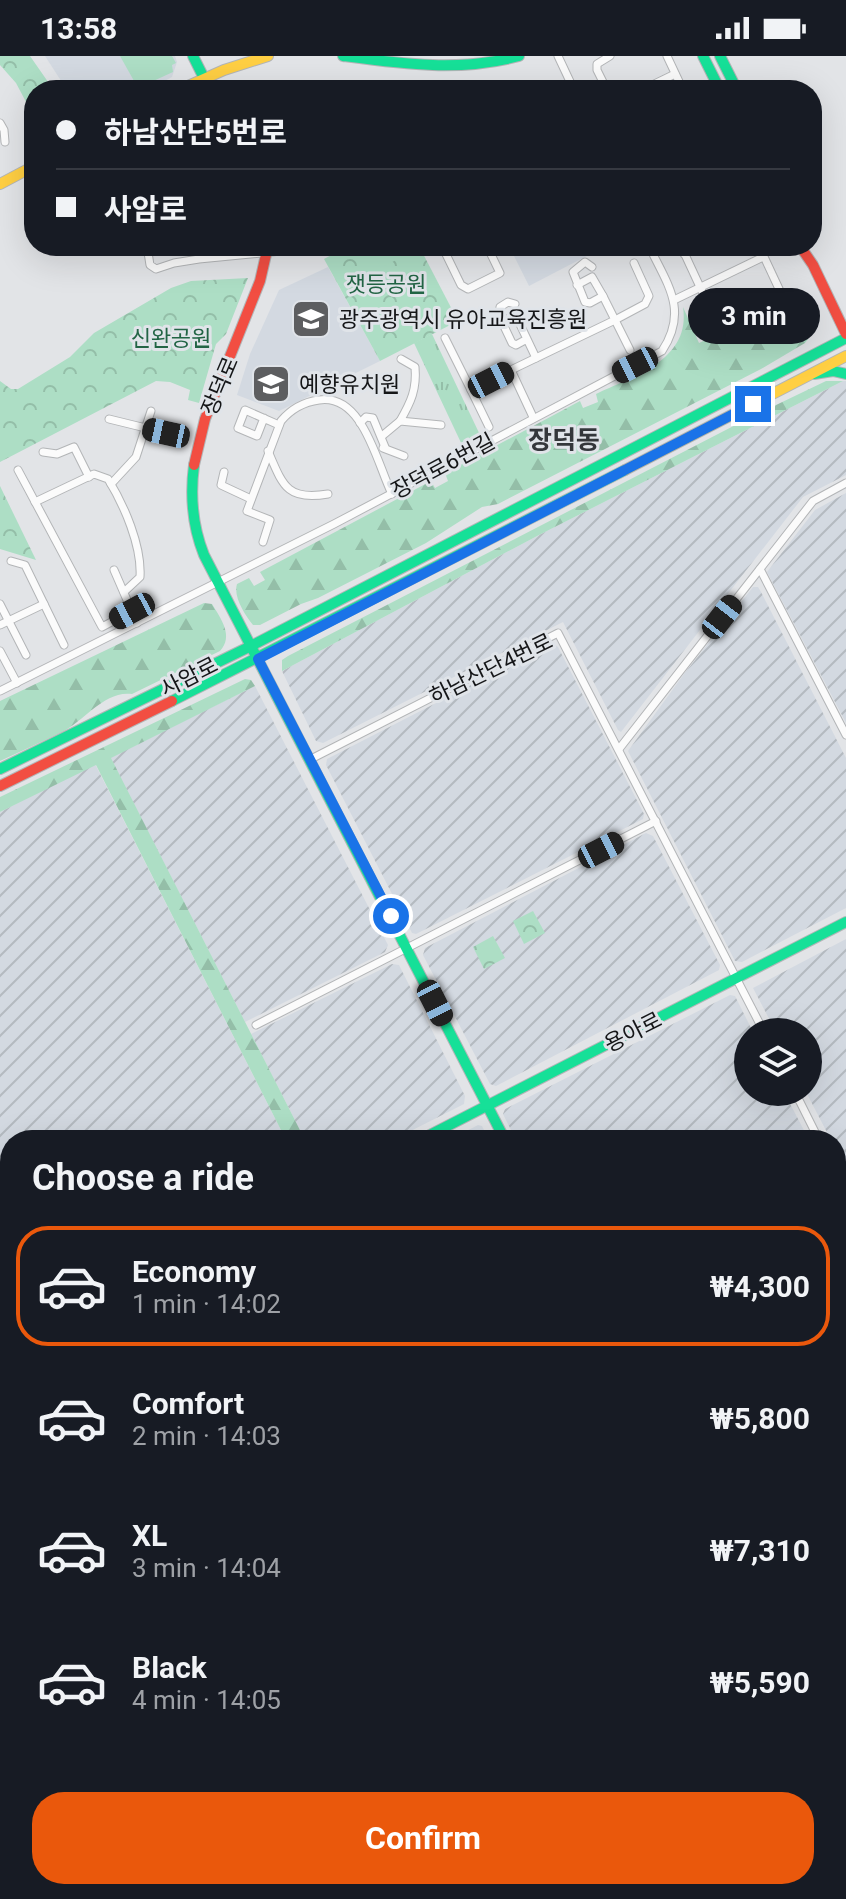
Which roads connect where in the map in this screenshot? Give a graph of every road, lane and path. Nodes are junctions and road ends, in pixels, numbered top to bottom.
1 (193, 56) edge
2 (268, 56) edge
3 (343, 56) edge
4 (519, 56) edge
5 (558, 56) edge
6 (610, 56) edge
7 (667, 56) edge
8 (703, 56) edge
9 (720, 56) edge
10 (675, 74) junction
11 (204, 78) junction
12 (200, 80) edge
13 (569, 80) edge
14 (602, 80) edge
15 (663, 80) edge
16 (678, 80) edge
17 (715, 80) edge
18 (732, 80) edge
19 (0, 123) edge
20 (5, 142) dead end
21 (24, 171) edge
22 (0, 184) edge
23 (149, 256) edge
24 (221, 256) edge
25 (266, 256) edge
26 (447, 256) edge
27 (492, 256) edge
28 (654, 256) edge
29 (685, 256) edge
30 (807, 256) edge
31 (810, 256) edge
32 (763, 257) joint
33 (634, 263) dead end
34 (813, 265) junction
35 (592, 267) dead end
36 (577, 285) junction
37 (700, 288) junction
38 (603, 296) junction
39 (674, 300) junction
40 (515, 304) dead end
41 (615, 320) junction
42 (503, 322) junction
43 (846, 336) edge
44 (445, 338) dead end
45 (527, 339) junction
46 (630, 350) dead end
47 (846, 356) edge
48 (536, 358) junction
49 (401, 359) dead end
50 (511, 370) junction
51 (846, 374) edge
52 (808, 375) junction
53 (471, 390) junction
54 (151, 411) dead end
55 (533, 417) junction
56 (264, 418) dead end
57 (109, 419) dead end
58 (400, 421) junction
59 (360, 423) junction
60 (279, 425) junction
61 (441, 425) dead end
62 (489, 427) dead end
63 (147, 429) junction
64 (174, 429) dead end
65 (382, 436) junction
66 (385, 447) junction
67 (268, 451) junction
68 (43, 452) dead end
69 (374, 452) junction
70 (404, 456) dead end
71 (18, 470) dead end
72 (224, 472) dead end
73 (89, 477) junction
74 (846, 483) edge
75 (111, 484) junction
76 (328, 494) dead end
77 (392, 494) junction
78 (251, 499) junction
79 (35, 502) junction
80 (263, 542) dead end
81 (11, 561) dead end
82 (760, 569) junction
83 (114, 570) dead end
84 (218, 583) junction
85 (124, 592) junction
86 (0, 604) edge
87 (44, 604) junction
88 (132, 611) junction
89 (8, 621) junction
90 (137, 623) junction
91 (0, 625) edge
92 (64, 645) dead end
93 (251, 646) junction
94 (0, 651) edge
95 (26, 655) dead end
96 (258, 659) junction
97 (17, 683) junction
98 (0, 691) edge
99 (846, 735) edge
100 (619, 749) junction
101 (309, 760) junction
102 (0, 769) edge
103 (0, 786) edge
104 (656, 821) junction
105 (846, 922) edge
106 (408, 948) junction
107 (737, 978) junction
108 (757, 1018) edge
109 (256, 1025) dead end
110 (487, 1106) junction
111 (802, 1106) edge
112 (440, 1130) edge
113 (500, 1130) edge
114 (814, 1130) edge

1 - 11 main road
2 - 11 main road
3 - 4 main road
5 - 13 street
6 - 14 street
7 - 10 street
8 - 17 main road
9 - 18 main road
10 - 15 street
10 - 16 street
11 - 12 main road
19 - 20 street
21 - 22 main road
23 - 24 street
25 - 84 main road, 장덕로
26 - 27 street
28 - 39 street
29 - 37 street
30 - 34 main road
31 - 34 main road
32 - 37 street
32 - 37 street
33 - 41 street
34 - 43 main road
35 - 36 street
36 - 38 street
36 - 38 street
37 - 39 street
38 - 41 street
39 - 55 street, 장덕로6번길
40 - 42 street
41 - 46 street
41 - 48 street
42 - 45 street
42 - 45 street
43 - 93 main road, 사암로
44 - 53 street
45 - 48 street
47 - 52 main road, 사암로
48 - 50 street
49 - 58 street
50 - 53 street
50 - 55 street
51 - 52 main road
52 - 96 main road, 사암로
53 - 62 street
54 - 63 street
55 - 77 street, 장덕로6번길
56 - 60 street
57 - 63 street
58 - 61 street
58 - 65 street
59 - 60 street
59 - 65 street
59 - 69 street
60 - 67 street
63 - 64 street
63 - 75 street
65 - 66 street
66 - 69 street
66 - 70 street
67 - 76 street
67 - 78 street
68 - 73 street
69 - 77 street
71 - 79 street
72 - 78 street
73 - 75 street
73 - 79 street
74 - 82 street
75 - 85 street
77 - 84 street, 장덕로6번길
78 - 80 street
79 - 88 street
81 - 87 street
82 - 99 street
82 - 100 street
83 - 85 street
84 - 90 street, 장덕로6번길
84 - 93 main road, 장덕로
85 - 88 street
86 - 89 street
87 - 89 street
87 - 92 street
88 - 90 street
89 - 91 street
89 - 95 street
90 - 97 street, 장덕로6번길
93 - 96 main road, 장덕로
93 - 102 main road, 사암로
94 - 97 street
96 - 101 main road, 장덕로
96 - 103 main road, 사암로
97 - 98 street, 장덕로6번길
100 - 101 street, 하남산단4번로
100 - 104 street, 하남산단4번로
101 - 106 main road, 장덕로
104 - 106 street
104 - 107 street, 하남산단4번로
105 - 107 main road, 용아로
106 - 109 street
106 - 110 main road, 장덕로
107 - 108 street, 하남산단4번로
107 - 110 main road, 용아로
110 - 112 main road, 용아로
110 - 113 main road, 장덕로
111 - 114 street

